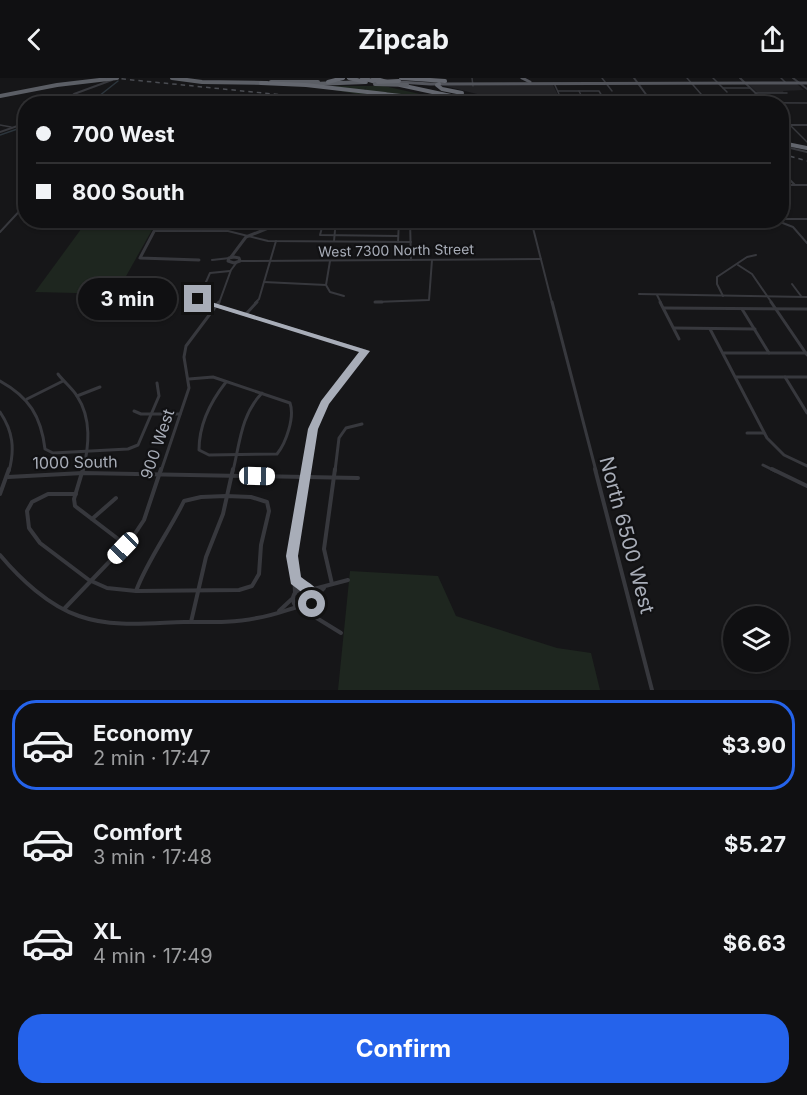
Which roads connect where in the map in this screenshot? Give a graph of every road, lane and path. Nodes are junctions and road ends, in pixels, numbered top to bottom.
1 (105, 78) edge
2 (117, 78) edge
3 (172, 78) edge
4 (181, 78) edge
5 (343, 78) edge
6 (349, 78) edge
7 (523, 78) edge
8 (546, 78) edge
9 (602, 78) edge
10 (634, 78) edge
11 (687, 78) edge
12 (713, 78) edge
13 (740, 78) edge
14 (781, 78) edge
15 (793, 78) edge
16 (96, 79) edge
17 (112, 80) dead end
18 (311, 80) edge
19 (367, 80) edge
20 (262, 81) edge
21 (398, 81) edge
22 (445, 81) junction
23 (472, 81) edge
24 (510, 81) junction
25 (328, 82) junction
26 (530, 82) junction
27 (548, 82) junction
28 (554, 82) junction
29 (352, 83) junction
30 (606, 83) junction
31 (638, 83) junction
32 (691, 83) junction
33 (717, 83) junction
34 (745, 83) junction
35 (786, 83) junction
36 (799, 83) junction
37 (807, 83) edge
38 (377, 84) junction
39 (422, 84) junction
40 (439, 84) junction
41 (409, 85) junction
42 (723, 88) junction
43 (750, 88) junction
44 (807, 89) edge
45 (558, 91) junction
46 (579, 91) junction
47 (612, 92) dead end
48 (728, 92) dead end
49 (755, 93) junction
50 (787, 93) dead end
51 (385, 94) junction
52 (0, 95) edge
53 (470, 95) junction
54 (72, 96) edge
55 (403, 96) edge
56 (444, 96) edge
57 (453, 96) edge
58 (476, 96) edge
59 (560, 96) edge
60 (582, 96) edge
61 (602, 96) joint
62 (648, 96) joint
63 (703, 96) edge
64 (758, 96) edge
65 (789, 103) edge
66 (807, 103) edge
67 (0, 125) edge
68 (18, 125) edge
69 (790, 125) joint
70 (807, 125) edge
71 (11, 127) junction
72 (0, 132) edge
73 (789, 144) edge
74 (807, 147) edge
75 (789, 179) edge
76 (789, 185) edge
77 (795, 185) junction
78 (807, 186) edge
79 (18, 213) edge
80 (789, 219) edge
81 (807, 219) edge
82 (789, 225) edge
83 (156, 228) edge
84 (178, 228) edge
85 (201, 228) edge
86 (225, 228) edge
87 (268, 228) edge
88 (322, 228) edge
89 (335, 228) edge
90 (399, 228) edge
91 (410, 228) edge
92 (533, 228) edge
93 (154, 231) junction
94 (177, 231) junction
95 (200, 231) junction
96 (223, 231) junction
97 (0, 232) edge
98 (335, 235) junction
99 (248, 236) junction
100 (398, 236) junction
101 (276, 241) junction
102 (334, 242) junction
103 (398, 242) junction
104 (411, 242) junction
105 (807, 243) edge
106 (237, 250) junction
107 (756, 255) dead end
108 (541, 259) junction
109 (200, 260) dead end
110 (212, 260) dead end
111 (230, 260) junction
112 (238, 260) junction
113 (270, 260) junction
114 (411, 260) junction
115 (432, 260) junction
116 (330, 261) junction
117 (738, 265) junction
118 (230, 271) junction
119 (264, 282) junction
120 (792, 284) dead end
121 (326, 285) junction
122 (639, 294) dead end
123 (657, 295) junction
124 (344, 296) dead end
125 (723, 296) junction
126 (768, 296) junction
127 (801, 296) junction
128 (807, 297) edge
129 (375, 302) dead end
130 (217, 306) junction
131 (664, 308) junction
132 (742, 309) junction
133 (776, 309) junction
134 (807, 309) edge
135 (246, 314) junction
136 (674, 328) junction
137 (710, 328) junction
138 (755, 329) junction
139 (679, 339) dead end
140 (723, 353) junction
141 (769, 353) junction
142 (806, 354) edge
143 (58, 374) dead end
144 (736, 377) junction
145 (785, 377) junction
146 (807, 377) edge
147 (189, 379) junction
148 (0, 381) edge
149 (64, 381) junction
150 (226, 382) junction
151 (157, 383) dead end
152 (100, 387) dead end
153 (262, 393) junction
154 (77, 396) junction
155 (27, 399) junction
156 (134, 411) dead end
157 (0, 412) edge
158 (807, 413) edge
159 (152, 414) junction
160 (180, 414) junction
161 (346, 421) dead end
162 (362, 424) dead end
163 (349, 426) junction
164 (747, 433) dead end
165 (764, 433) junction
166 (88, 451) junction
167 (237, 455) junction
168 (763, 465) dead end
169 (807, 466) edge
170 (83, 472) junction
171 (160, 474) junction
172 (232, 475) junction
173 (8, 477) junction
174 (305, 477) junction
175 (334, 477) junction
176 (358, 478) dead end
177 (807, 486) edge
178 (0, 494) edge
179 (76, 494) junction
180 (227, 497) junction
181 (116, 498) dead end
182 (92, 519) junction
183 (126, 545) junction
184 (0, 555) edge
185 (295, 580) junction
186 (348, 580) dead end
187 (90, 582) junction
188 (332, 584) junction
189 (324, 588) junction
190 (307, 590) junction
191 (136, 591) junction
192 (199, 591) junction
193 (294, 595) junction
194 (314, 600) junction
195 (300, 608) junction
196 (64, 609) junction
197 (279, 611) junction
198 (318, 617) junction
199 (191, 622) junction
200 (341, 633) dead end
201 (652, 690) edge

1 - 16 highway
2 - 52 highway
3 - 20 highway
4 - 20 highway
5 - 25 highway
6 - 19 highway
7 - 24 main road
7 - 26 main road
8 - 27 street
9 - 30 street
10 - 31 street
11 - 32 street
12 - 33 street
13 - 34 street
14 - 35 street
15 - 36 street
16 - 52 highway
17 - 54 street
18 - 20 highway
18 - 25 highway
19 - 29 highway
19 - 38 highway, bridge
19 - 56 highway
19 - 57 highway
20 - 29 highway
20 - 51 highway
21 - 22 highway
21 - 38 highway, bridge
21 - 39 main road
21 - 41 highway, bridge
22 - 23 main road
22 - 39 main road
23 - 24 main road
23 - 26 main road
23 - 40 main road
24 - 26 main road
25 - 29 highway
26 - 27 main road
27 - 28 main road
28 - 30 main road
28 - 45 street
29 - 38 highway
30 - 31 main road
30 - 47 street
31 - 32 main road
31 - 62 street
32 - 33 main road
32 - 63 street
33 - 34 main road
33 - 42 street
34 - 35 main road
34 - 43 street
35 - 36 main road
36 - 37 main road
36 - 44 street
38 - 51 highway
39 - 40 main road
39 - 41 main road
40 - 53 highway
41 - 53 highway
42 - 43 street
42 - 48 street
43 - 49 street
45 - 46 street
45 - 59 street
46 - 60 street
46 - 61 street
49 - 50 street
49 - 64 street
51 - 55 highway
53 - 58 highway
61 - 62 street
65 - 66 street
67 - 71 street
68 - 71 street
69 - 70 street
69 - 74 street
71 - 72 street
73 - 74 highway
75 - 77 street
76 - 77 street
77 - 78 street
79 - 97 street
80 - 81 street
82 - 105 street
83 - 93 street
84 - 94 street
85 - 95 street
86 - 96 street
87 - 99 street
88 - 98 street
89 - 98 street
90 - 100 street
91 - 104 street
92 - 108 street, North 6500 West
93 - 94 street
93 - 109 street
94 - 95 street
95 - 96 street
96 - 99 street
98 - 100 street
98 - 102 street
99 - 101 street
99 - 106 street
100 - 103 street
101 - 102 street
101 - 113 street
102 - 103 street
103 - 104 street
104 - 114 street
106 - 111 street
106 - 112 street
107 - 117 street
108 - 115 street, West 7300 North Street
108 - 201 street, North 6500 West
110 - 111 street
111 - 112 street
111 - 118 street
112 - 113 street, West 7300 North Street
112 - 118 street, 900 West
113 - 116 street, West 7300 North Street
113 - 119 street
114 - 115 street, West 7300 North Street
114 - 116 street, West 7300 North Street
115 - 129 street
116 - 121 street
117 - 125 street
117 - 126 street
118 - 130 street, 900 West
118 - 130 street
119 - 121 street
119 - 135 street
120 - 127 street
121 - 124 street
122 - 123 street
123 - 125 street
123 - 131 street
125 - 126 street
126 - 127 street
126 - 133 street
127 - 128 street
130 - 135 street
130 - 147 street, 900 West
131 - 132 street
131 - 136 street
132 - 133 street
132 - 138 street
133 - 134 street
133 - 142 street
135 - 174 street
136 - 137 street
136 - 139 street
137 - 138 street
137 - 140 street
138 - 141 street
140 - 141 street
140 - 144 street
141 - 142 street
143 - 149 street
144 - 145 street
144 - 165 street
145 - 146 street
145 - 158 street
147 - 150 street
147 - 160 street, 900 West
148 - 155 street
149 - 154 street
149 - 155 street
150 - 153 street
150 - 167 street
151 - 159 street
152 - 154 street
153 - 167 street
153 - 167 street
154 - 166 street
155 - 166 street
156 - 159 street
157 - 173 street
159 - 160 street
159 - 166 street
160 - 171 street, 900 West
161 - 163 street
162 - 163 street
163 - 175 street
164 - 165 street
165 - 169 street
166 - 170 street
167 - 172 street
168 - 177 street
170 - 171 street, 1000 South
170 - 173 street, 1000 South
170 - 179 street
171 - 172 street, 1000 South
171 - 183 street, 900 West
172 - 174 street, 1000 South
172 - 180 street
173 - 178 street
174 - 175 street, 1000 South
174 - 185 street
175 - 176 street, 1000 South
175 - 188 street
179 - 182 street
179 - 187 street
180 - 191 street
180 - 192 street
180 - 192 street
181 - 182 street
182 - 183 street
183 - 187 street, 900 West
184 - 196 street
185 - 190 street
185 - 193 street
186 - 188 street
187 - 191 street
187 - 196 street, 900 West
188 - 189 street
189 - 190 street
189 - 194 street
190 - 193 street
190 - 194 street
191 - 192 street
192 - 199 street
193 - 195 street
193 - 197 street
194 - 195 street
194 - 198 street
195 - 197 street
195 - 198 street
196 - 199 street
197 - 199 street
198 - 200 street

